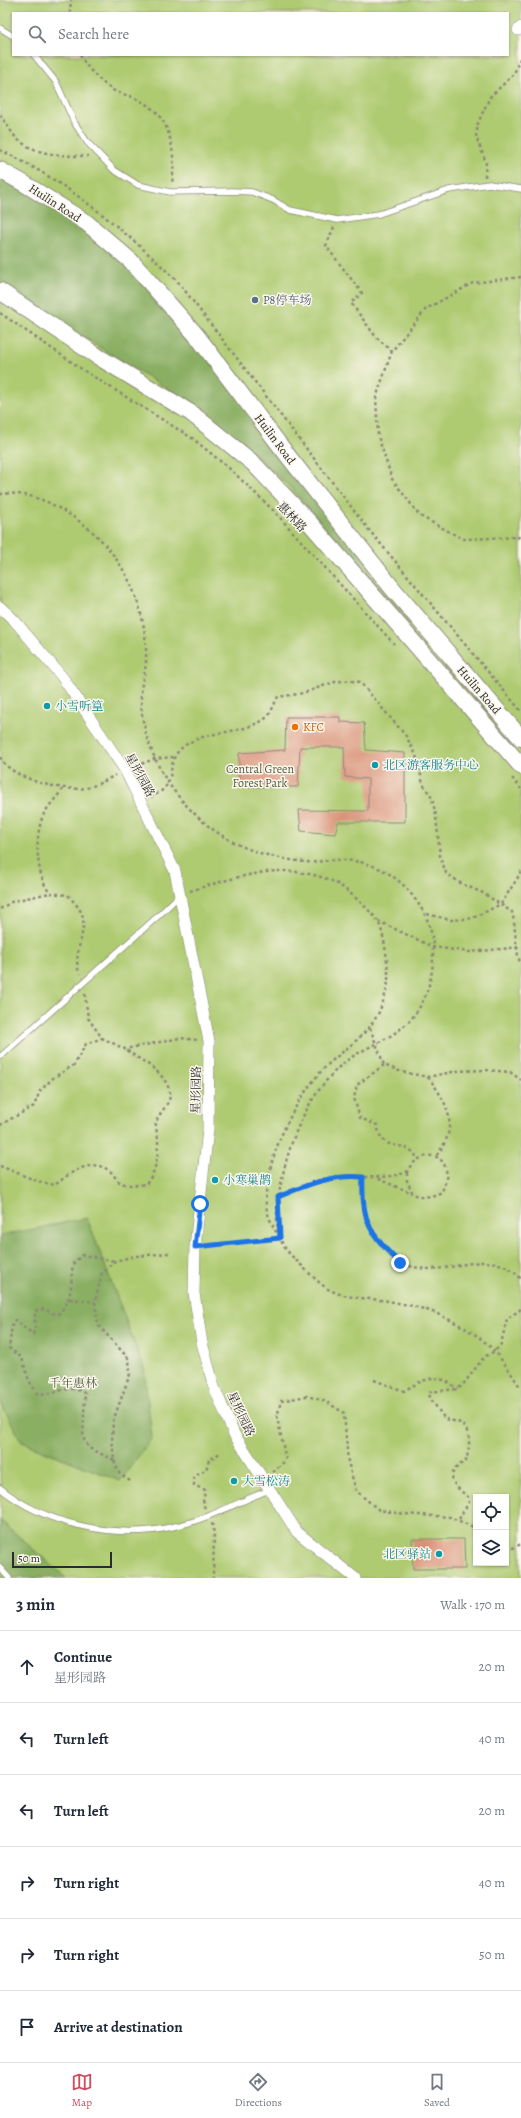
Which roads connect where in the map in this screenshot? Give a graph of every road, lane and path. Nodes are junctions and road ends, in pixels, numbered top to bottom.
1 (71, 0) edge
2 (70, 12) edge
3 (0, 28) edge
4 (12, 35) edge
5 (35, 56) edge
6 (81, 56) edge
7 (521, 56) edge
8 (0, 115) edge
9 (101, 157) junction
10 (0, 170) edge
11 (489, 184) junction
12 (521, 189) edge
13 (170, 192) junction
14 (337, 220) junction
15 (521, 277) edge
16 (0, 291) edge
17 (0, 313) edge
18 (392, 351) junction
19 (0, 494) edge
20 (521, 537) edge
21 (0, 607) edge
22 (396, 646) dead end
23 (521, 738) edge
24 (0, 757) edge
25 (173, 757) junction
26 (154, 759) junction
27 (125, 770) junction
28 (516, 771) edge
29 (169, 783) junction
30 (63, 789) junction
31 (521, 789) edge
32 (140, 800) junction
33 (521, 868) edge
34 (520, 875) edge
35 (50, 893) junction
36 (180, 894) junction
37 (501, 904) junction
38 (0, 909) edge
39 (427, 914) junction
40 (378, 920) junction
41 (434, 947) junction
42 (520, 948) edge
43 (521, 964) edge
44 (84, 983) junction
45 (370, 1028) junction
46 (102, 1038) junction
47 (210, 1041) junction
48 (376, 1042) junction
49 (125, 1049) junction
50 (0, 1057) edge
51 (384, 1065) junction
52 (428, 1077) junction
53 (521, 1080) edge
54 (0, 1125) edge
55 (436, 1156) junction
56 (417, 1158) junction
57 (0, 1166) edge
58 (407, 1172) junction
59 (363, 1177) junction
60 (375, 1178) junction
61 (412, 1194) junction
62 (278, 1197) junction
63 (280, 1238) junction
64 (195, 1247) junction
65 (170, 1253) dead end
66 (115, 1261) junction
67 (521, 1279) edge
68 (70, 1300) junction
69 (95, 1302) junction
70 (521, 1309) edge
71 (495, 1352) junction
72 (374, 1380) dead end
73 (521, 1388) edge
74 (457, 1389) junction
75 (114, 1460) junction
76 (262, 1479) junction
77 (130, 1481) dead end
78 (0, 1488) edge
79 (269, 1490) junction
80 (458, 1519) junction
81 (473, 1526) edge
82 (521, 1544) edge
83 (509, 1547) edge
84 (0, 1568) edge
85 (9, 1578) edge
86 (354, 1578) edge

1 - 2 path
3 - 4 lane
5 - 9 lane
6 - 13 path
7 - 11 path
8 - 9 path
9 - 13 lane
10 - 23 main road, Huilin Road
11 - 12 lane
11 - 14 lane
13 - 14 lane
14 - 18 path
15 - 18 path
16 - 28 main road, Huilin Road
17 - 22 path, 惠林路
18 - 20 path
19 - 26 path
21 - 27 street, 星形园路
24 - 30 path
25 - 26 path
25 - 29 path
25 - 37 path
26 - 27 path
26 - 29 path
27 - 30 path
27 - 32 street, 星形园路
28 - 31 path
29 - 32 path
29 - 39 path
30 - 35 path
32 - 36 street, 星形园路
33 - 34 path
34 - 37 path
35 - 38 path
35 - 44 path
36 - 40 path
36 - 44 lane
36 - 47 street, 星形园路
37 - 39 path
37 - 42 path
39 - 41 path
40 - 41 path
40 - 45 path
41 - 42 path
41 - 48 path
42 - 43 path
44 - 46 path
44 - 50 lane
45 - 48 path
45 - 63 path
46 - 49 path
46 - 54 path
47 - 49 path
47 - 64 street, 星形园路
48 - 51 path
48 - 62 path
49 - 57 path
51 - 52 path
51 - 56 path
52 - 53 path
52 - 55 path
55 - 56 path
55 - 61 path
56 - 58 path
58 - 60 path
58 - 61 path
59 - 60 path
59 - 62 path
59 - 67 path
60 - 61 path
62 - 63 path
63 - 64 path
63 - 71 path
64 - 76 street, 星形园路
65 - 66 path
66 - 68 path
66 - 69 path
68 - 69 path
68 - 75 path
69 - 75 path
70 - 71 path
71 - 73 path
71 - 74 path
72 - 74 path
74 - 80 path
75 - 77 path
76 - 79 street, 星形园路
76 - 80 path
78 - 79 lane
79 - 86 street, 星形园路
80 - 81 path
82 - 83 path
84 - 85 lane

